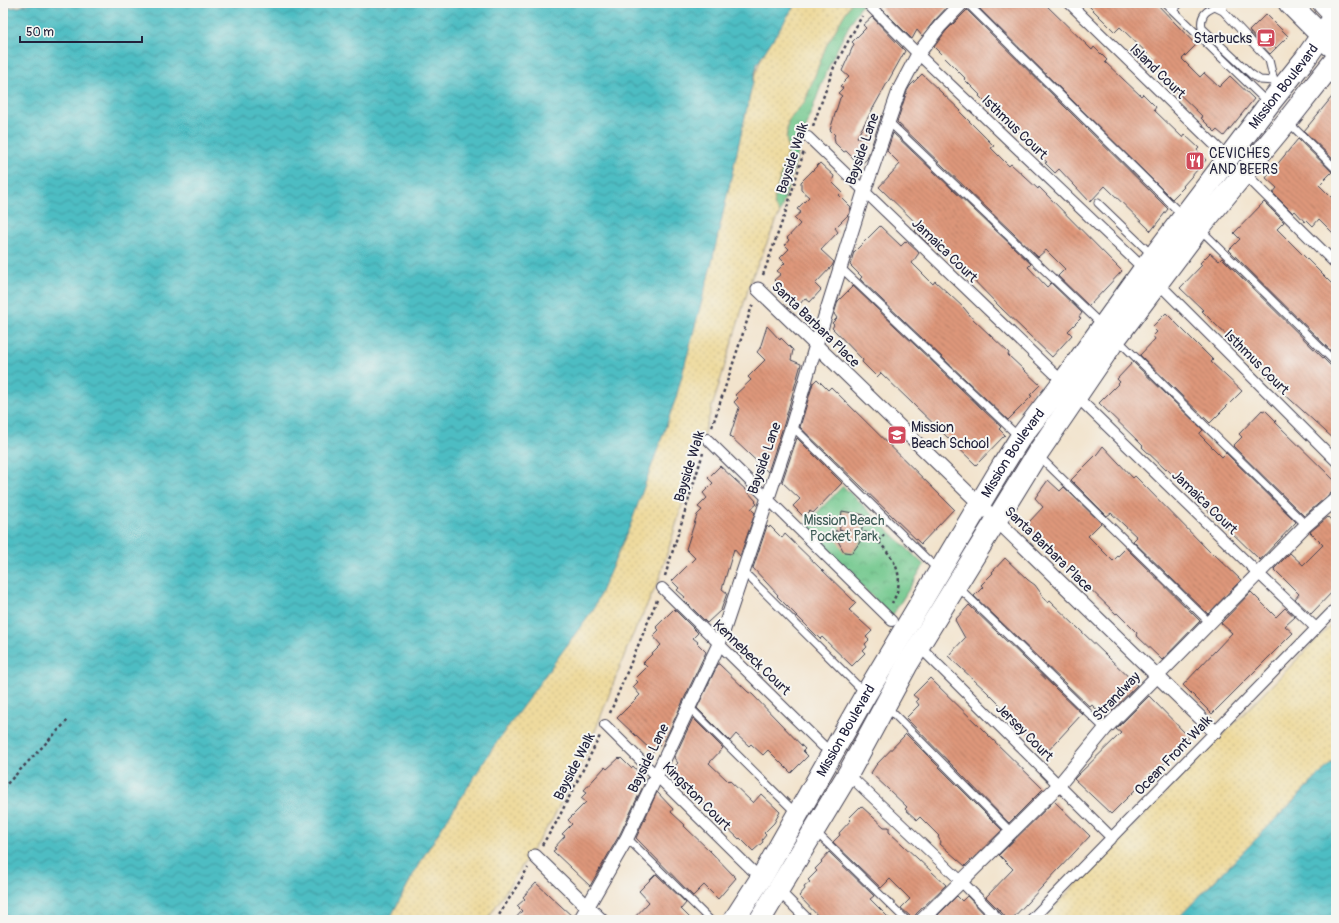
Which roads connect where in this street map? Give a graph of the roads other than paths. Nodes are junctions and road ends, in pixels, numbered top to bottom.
1 (962, 3) edge
2 (967, 3) edge
3 (1069, 3) edge
4 (1165, 3) edge
5 (1180, 3) edge
6 (1222, 3) edge
7 (1289, 3) edge
8 (868, 4) road end
9 (1173, 10) junction
10 (1223, 11) junction
11 (1331, 12) edge
12 (1322, 36) junction
13 (1336, 53) edge
14 (918, 54) junction
15 (1336, 59) edge
16 (1278, 84) junction
17 (1269, 104) junction
18 (888, 121) junction
19 (1287, 121) junction
20 (808, 137) road end
21 (1228, 158) junction
22 (1336, 169) edge
23 (1244, 173) junction
24 (864, 192) junction
25 (1098, 203) dead end
26 (1191, 222) junction
27 (1336, 264) edge
28 (840, 266) junction
29 (1152, 269) junction
30 (758, 289) road end
31 (1110, 332) junction
32 (816, 345) junction
33 (1336, 362) edge
34 (1069, 389) junction
35 (792, 426) junction
36 (1020, 438) junction
37 (707, 440) road end
38 (1037, 454) junction
39 (1336, 461) edge
40 (767, 498) junction
41 (1336, 499) edge
42 (980, 504) junction
43 (996, 521) junction
44 (1306, 526) junction
45 (744, 571) junction
46 (940, 571) junction
47 (1259, 574) junction
48 (956, 584) junction
49 (662, 588) road end
50 (1336, 608) edge
51 (889, 617) road end
52 (1210, 623) junction
53 (1316, 628) junction
54 (719, 644) junction
55 (919, 646) junction
56 (1157, 677) junction
57 (866, 694) junction
58 (884, 705) junction
59 (689, 708) junction
60 (605, 725) road end
61 (1105, 729) junction
62 (1214, 732) junction
63 (823, 746) dead end
64 (848, 774) junction
65 (657, 776) junction
66 (1059, 785) junction
67 (798, 815) junction
68 (814, 831) junction
69 (1011, 832) junction
70 (627, 838) junction
71 (1112, 838) junction
72 (535, 856) road end
73 (752, 870) dead end
74 (962, 882) junction
75 (778, 890) junction
76 (588, 906) junction
77 (580, 920) edge
78 (601, 920) edge
79 (710, 920) edge
80 (734, 920) edge
81 (760, 920) edge
82 (808, 920) edge
83 (906, 920) edge
84 (922, 920) edge
85 (999, 920) edge
86 (1031, 920) edge

1 - 14 street, Bayside Lane
2 - 26 lane
3 - 21 street, Island Court
4 - 9 lane
5 - 9 lane
6 - 10 lane
7 - 12 main road
8 - 14 street, Isthmus Court
9 - 17 lane
10 - 16 lane
10 - 16 lane
11 - 12 main road, Mission Boulevard
12 - 13 main road
12 - 16 main road, Mission Boulevard
14 - 18 street, Bayside Lane
14 - 29 street, Isthmus Court
15 - 19 main road, Mission Boulevard
16 - 17 main road, Mission Boulevard
17 - 21 main road, Mission Boulevard
18 - 24 street, Bayside Lane
18 - 31 lane
19 - 22 lane
19 - 23 main road, Mission Boulevard
20 - 24 street, Jamaica Court
21 - 26 main road, Mission Boulevard
23 - 26 main road, Mission Boulevard
23 - 27 street
24 - 28 street, Bayside Lane
24 - 34 street, Jamaica Court
25 - 29 lane
26 - 29 main road, Mission Boulevard
26 - 33 lane
28 - 32 street, Bayside Lane
28 - 36 lane
29 - 31 main road, Mission Boulevard
29 - 39 street, Isthmus Court
30 - 32 street, Santa Barbara Place
31 - 34 main road, Mission Boulevard
31 - 44 lane
32 - 35 street, Bayside Lane
32 - 42 street, Santa Barbara Place
34 - 36 main road, Mission Boulevard
34 - 38 main road, Mission Boulevard
34 - 47 street, Jamaica Court
35 - 40 street, Bayside Lane
35 - 46 lane
36 - 42 main road, Mission Boulevard
37 - 40 street
38 - 43 main road, Mission Boulevard
38 - 52 lane
40 - 45 street, Bayside Lane
40 - 51 street
41 - 44 street, Strandway
42 - 43 street, Santa Barbara Place
42 - 46 main road, Mission Boulevard
43 - 48 main road, Mission Boulevard
43 - 56 street, Santa Barbara Place
44 - 47 street, Strandway
45 - 54 street, Bayside Lane
45 - 57 lane
46 - 57 main road, Mission Boulevard
47 - 52 street, Strandway
47 - 53 street, Jamaica Court
48 - 55 main road, Mission Boulevard
48 - 61 lane
49 - 54 street, Kennebeck Court
50 - 53 street, Ocean Front Walk
52 - 56 street, Strandway
53 - 62 street, Ocean Front Walk
54 - 59 street, Bayside Lane
54 - 63 street, Kennebeck Court
55 - 58 main road, Mission Boulevard
55 - 66 street, Jersey Court
56 - 61 street, Strandway
56 - 62 street, Santa Barbara Place
57 - 67 main road, Mission Boulevard
58 - 64 main road, Mission Boulevard
58 - 69 lane
59 - 65 street, Bayside Lane
59 - 67 lane
60 - 65 street, Kingston Court
61 - 66 street, Strandway
62 - 71 street, Ocean Front Walk
64 - 68 main road, Mission Boulevard
64 - 74 street
65 - 70 street, Bayside Lane
65 - 73 street, Kingston Court
66 - 69 street, Strandway
66 - 71 street, Jersey Court
67 - 80 main road, Mission Boulevard
68 - 75 main road, Mission Boulevard
68 - 83 lane
69 - 74 street, Strandway
70 - 76 street, Bayside Lane
70 - 79 lane
71 - 86 street, Ocean Front Walk
72 - 76 street
74 - 84 street, Strandway
74 - 85 street
75 - 81 main road, Mission Boulevard
75 - 82 street
76 - 77 street, Bayside Lane
76 - 78 street

